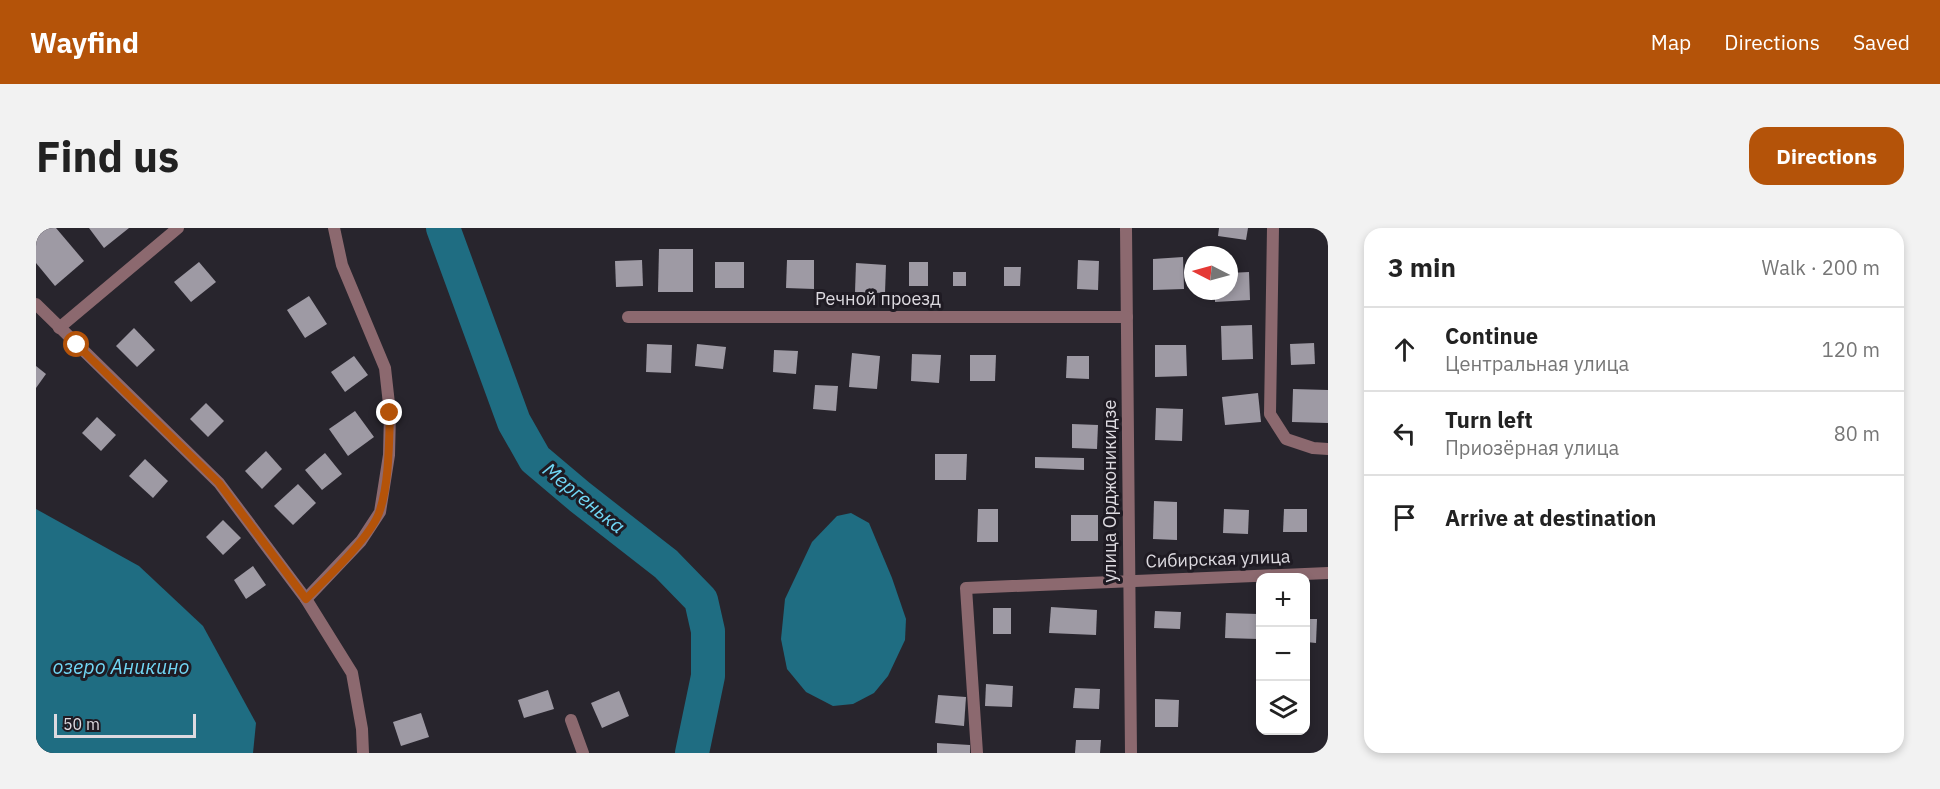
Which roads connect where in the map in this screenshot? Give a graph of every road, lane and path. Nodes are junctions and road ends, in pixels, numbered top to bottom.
1 (178, 228) edge
2 (334, 228) edge
3 (1126, 228) edge
4 (1273, 228) edge
5 (36, 304) edge
6 (628, 317) dead end
7 (1127, 317) junction
8 (59, 328) junction
9 (1328, 449) edge
10 (1328, 573) edge
11 (1128, 580) junction
12 (306, 599) junction
13 (571, 720) dead end
14 (363, 753) edge
15 (584, 753) edge
16 (977, 753) edge
17 (1131, 753) edge

1 - 8 street
2 - 12 street
3 - 7 street, улица Орджоникидзе
4 - 9 street
5 - 8 street
6 - 7 street, Речной проезд
7 - 11 street, улица Орджоникидзе
8 - 12 street
10 - 11 street, Сибирская улица
11 - 16 street, Сибирская улица
11 - 17 street, улица Орджоникидзе
12 - 14 street
13 - 15 street

